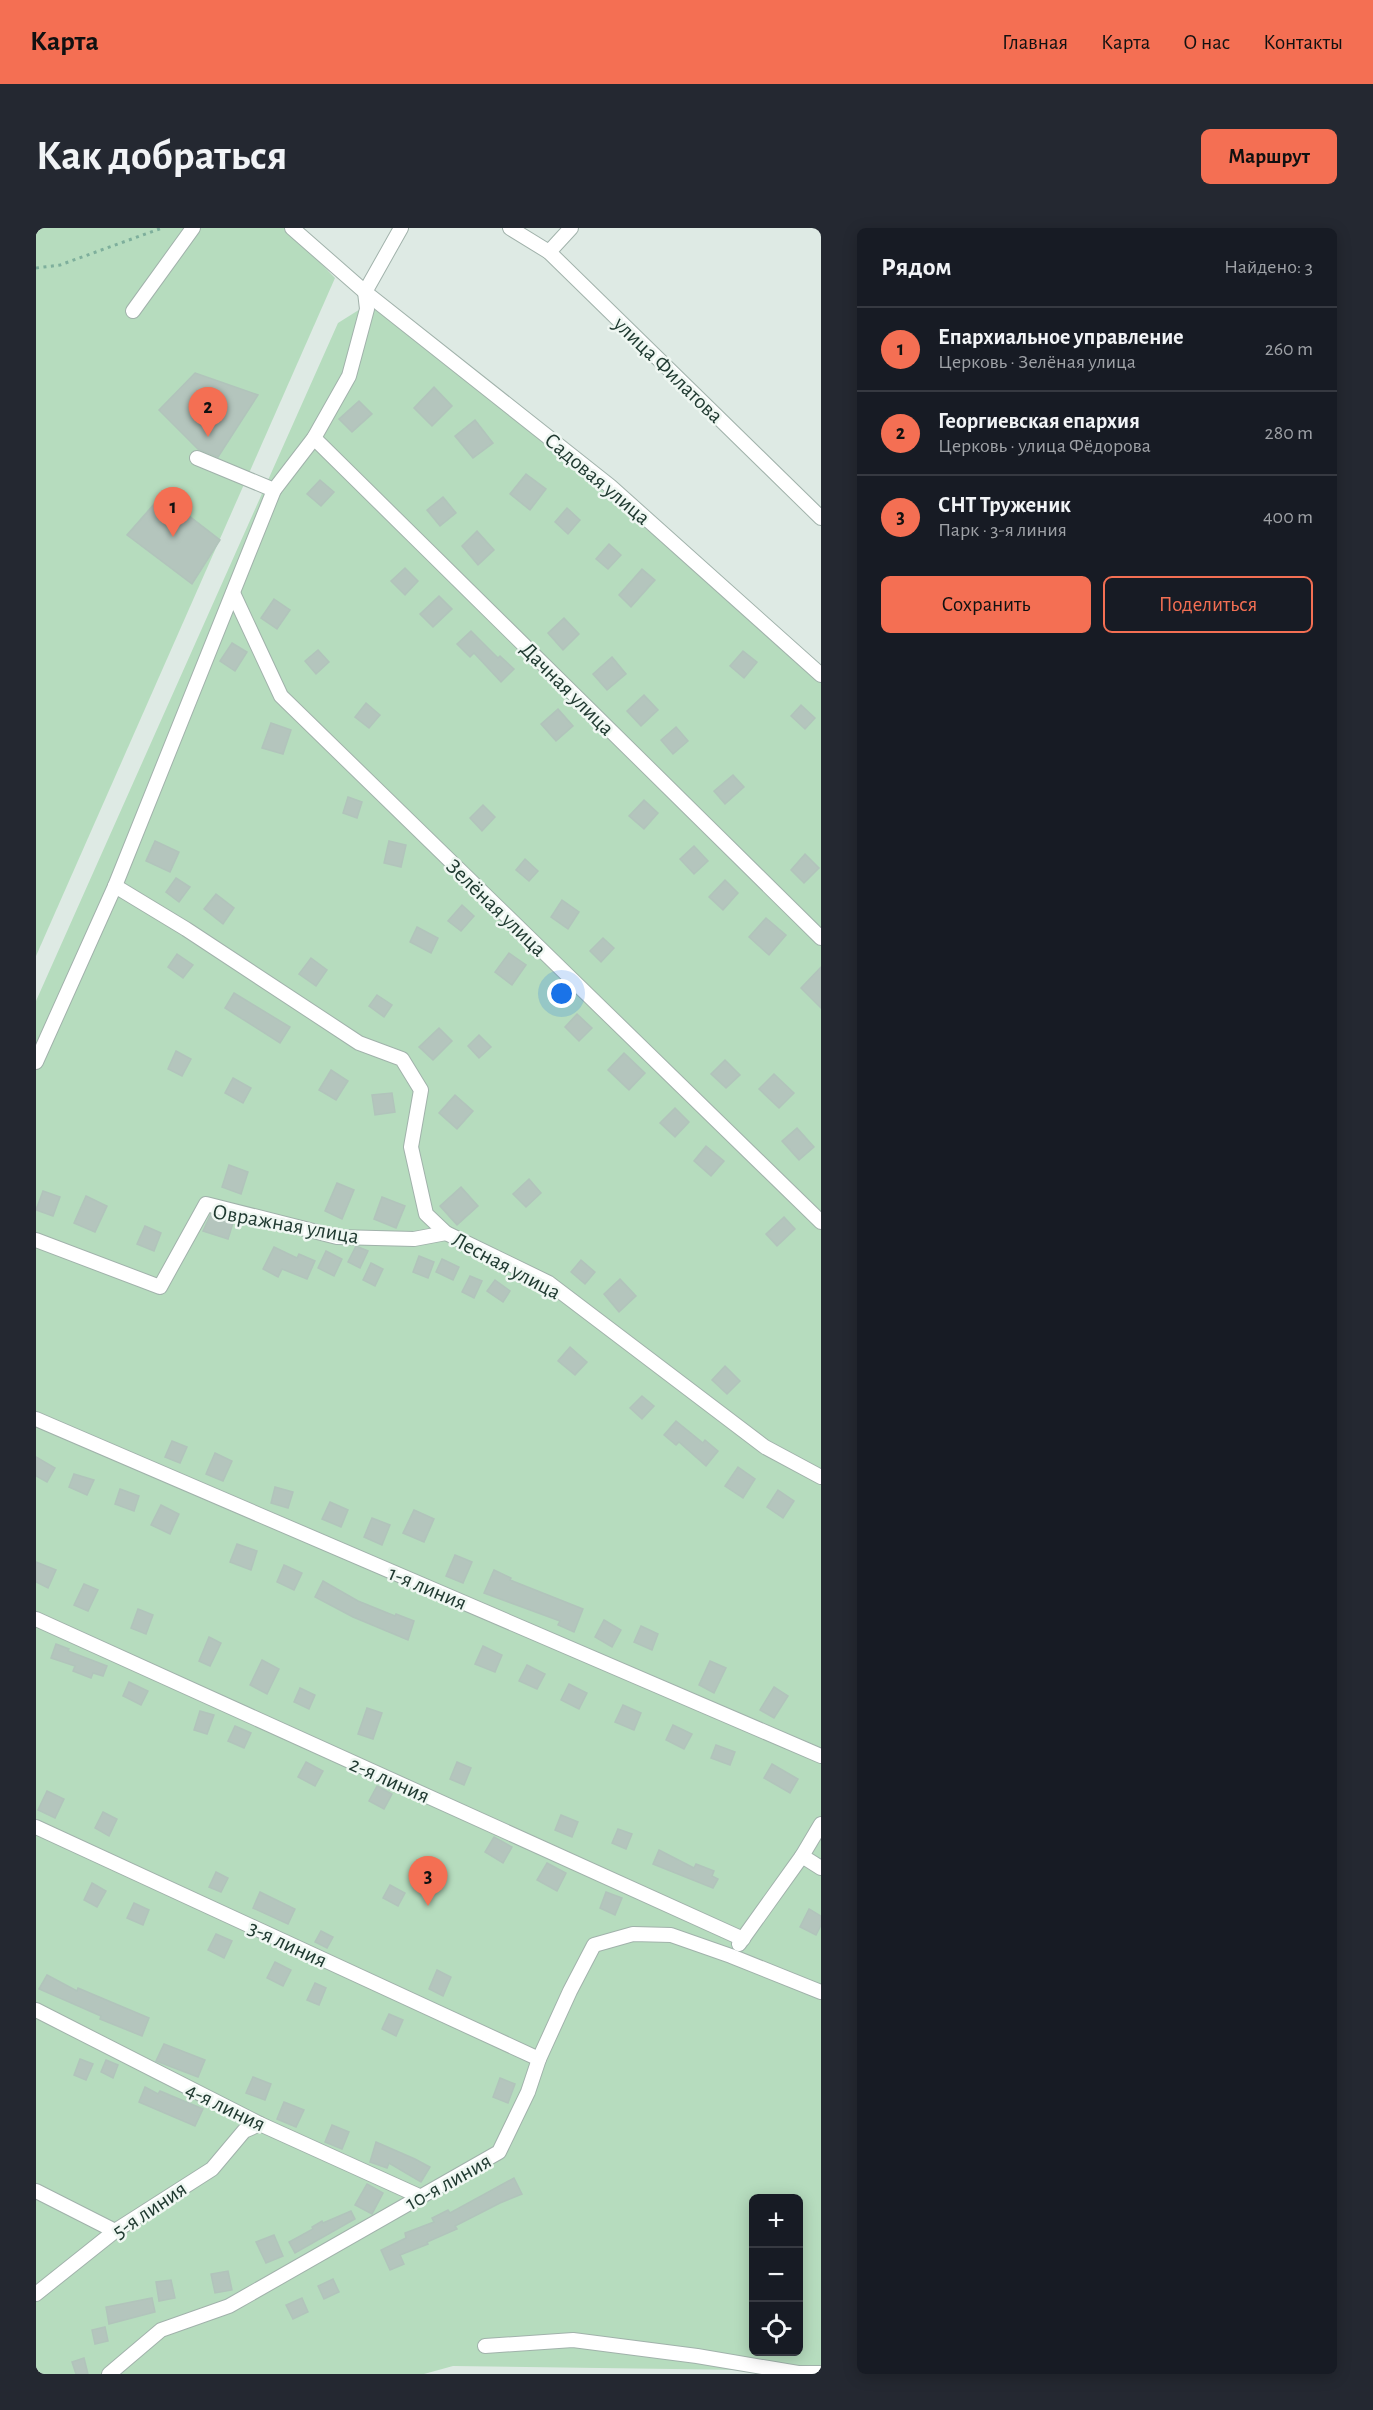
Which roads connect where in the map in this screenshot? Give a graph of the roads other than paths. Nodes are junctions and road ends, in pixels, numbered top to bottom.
1 (193, 228) edge
2 (292, 228) edge
3 (400, 228) edge
4 (510, 228) edge
5 (571, 228) edge
6 (549, 252) junction
7 (365, 292) junction
8 (132, 311) dead end
9 (314, 438) junction
10 (197, 458) dead end
11 (274, 490) junction
12 (821, 518) edge
13 (233, 593) junction
14 (821, 675) edge
15 (114, 886) junction
16 (821, 938) edge
17 (36, 1062) edge
18 (821, 1222) edge
19 (446, 1233) junction
20 (36, 1240) edge
21 (36, 1419) edge
22 (821, 1477) edge
23 (36, 1619) edge
24 (821, 1756) edge
25 (821, 1824) edge
26 (36, 1827) edge
27 (802, 1856) junction
28 (821, 1868) edge
29 (743, 1939) junction
30 (731, 1956) junction
31 (821, 1992) edge
32 (36, 2010) edge
33 (539, 2059) junction
34 (260, 2124) junction
35 (36, 2191) edge
36 (419, 2196) junction
37 (115, 2231) junction
38 (36, 2294) edge
39 (485, 2346) dead end
40 (821, 2373) edge
41 (109, 2374) edge

1 - 8 street
2 - 7 street, Садовая улица
3 - 7 street
4 - 6 street, улица Филатова
5 - 6 street
6 - 12 street, улица Филатова
7 - 9 street
7 - 14 street, Садовая улица
9 - 11 street
9 - 16 street, Дачная улица
10 - 11 street
11 - 13 street
13 - 15 street
13 - 18 street, Зелёная улица
15 - 17 street
15 - 19 street, Лесная улица
19 - 20 street, Овражная улица
19 - 22 street, Лесная улица
21 - 24 street, 1-я линия
23 - 29 street, 2-я линия
25 - 27 street
26 - 33 street, 3-я линия
27 - 28 street
27 - 29 street
29 - 30 street
30 - 31 street, 10-я линия
30 - 33 street, 10-я линия
32 - 34 street, 4-я линия
33 - 36 street, 10-я линия
34 - 36 street, 4-я линия
34 - 37 street, 5-я линия
35 - 37 street
36 - 41 street, 10-я линия
37 - 38 street, 5-я линия
39 - 40 street

